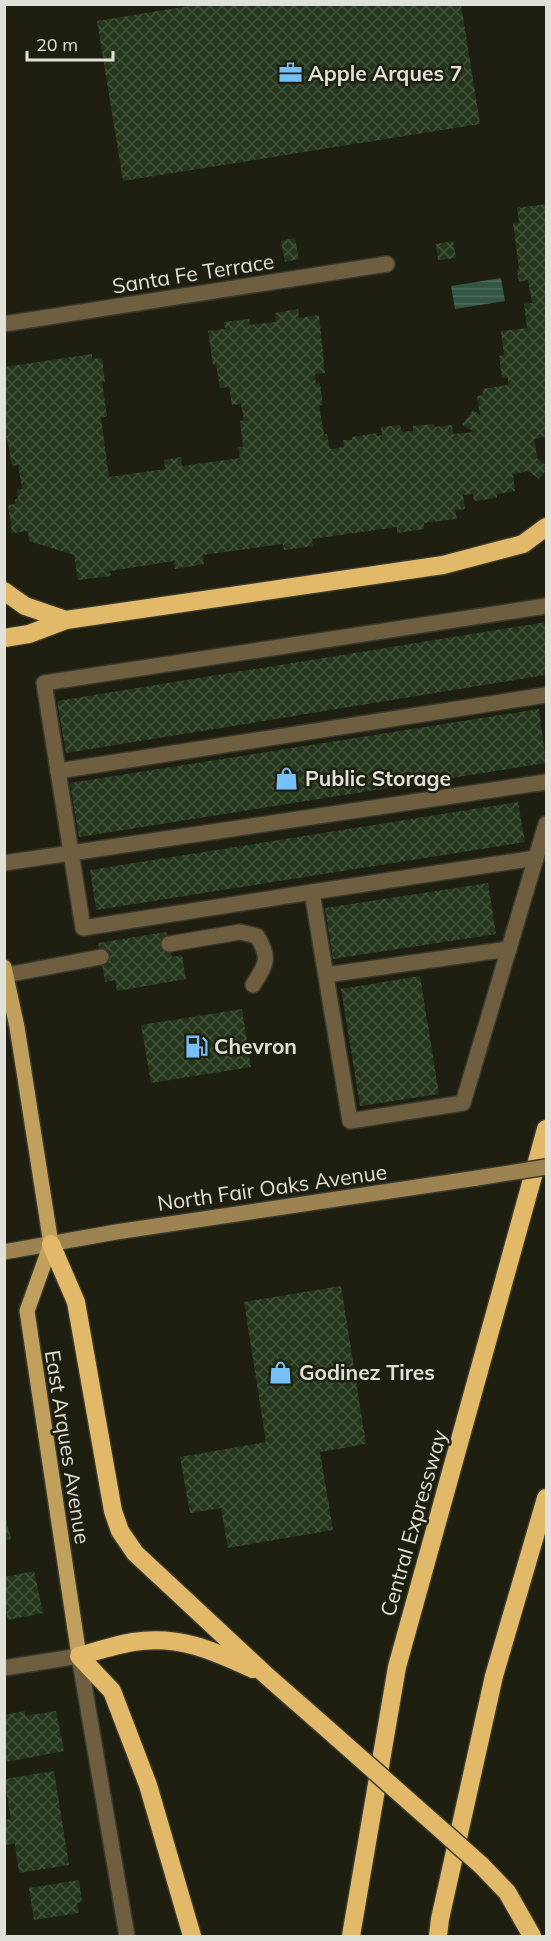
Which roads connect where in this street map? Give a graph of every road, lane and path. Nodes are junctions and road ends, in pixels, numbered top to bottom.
1 (387, 264) dead end
2 (4, 324) edge
3 (546, 527) edge
4 (4, 591) edge
5 (546, 606) edge
6 (66, 620) junction
7 (4, 638) edge
8 (546, 695) edge
9 (58, 771) junction
10 (546, 782) edge
11 (546, 824) edge
12 (71, 853) junction
13 (536, 858) junction
14 (4, 863) edge
15 (312, 892) junction
16 (169, 944) dead end
17 (509, 949) junction
18 (101, 957) dead end
19 (5, 971) edge
20 (326, 975) junction
21 (253, 985) dead end
22 (546, 1129) edge
23 (546, 1167) edge
24 (51, 1244) junction
25 (4, 1252) edge
26 (546, 1498) edge
27 (79, 1656) junction
28 (4, 1668) edge
29 (267, 1676) junction
30 (127, 1936) edge
31 (192, 1936) edge
32 (351, 1936) edge
33 (438, 1936) edge
34 (532, 1936) edge

1 - 2 street, Santa Fe Terrace
3 - 6 highway
4 - 6 highway
5 - 9 street
6 - 7 highway
8 - 9 street
9 - 12 street
10 - 12 street
11 - 13 street
12 - 14 street
12 - 15 street
13 - 15 street
13 - 17 street
15 - 20 street
16 - 21 street
17 - 20 street
17 - 20 street
18 - 19 street
19 - 24 main road, East Arques Avenue
22 - 32 highway, Central Expressway
23 - 24 main road, North Fair Oaks Avenue, bridge
24 - 25 main road, North Fair Oaks Avenue
24 - 27 main road, East Arques Avenue
24 - 29 highway
26 - 33 highway
27 - 28 street
27 - 29 highway
27 - 30 street, East Arques Avenue
27 - 31 highway
29 - 34 highway, bridge

